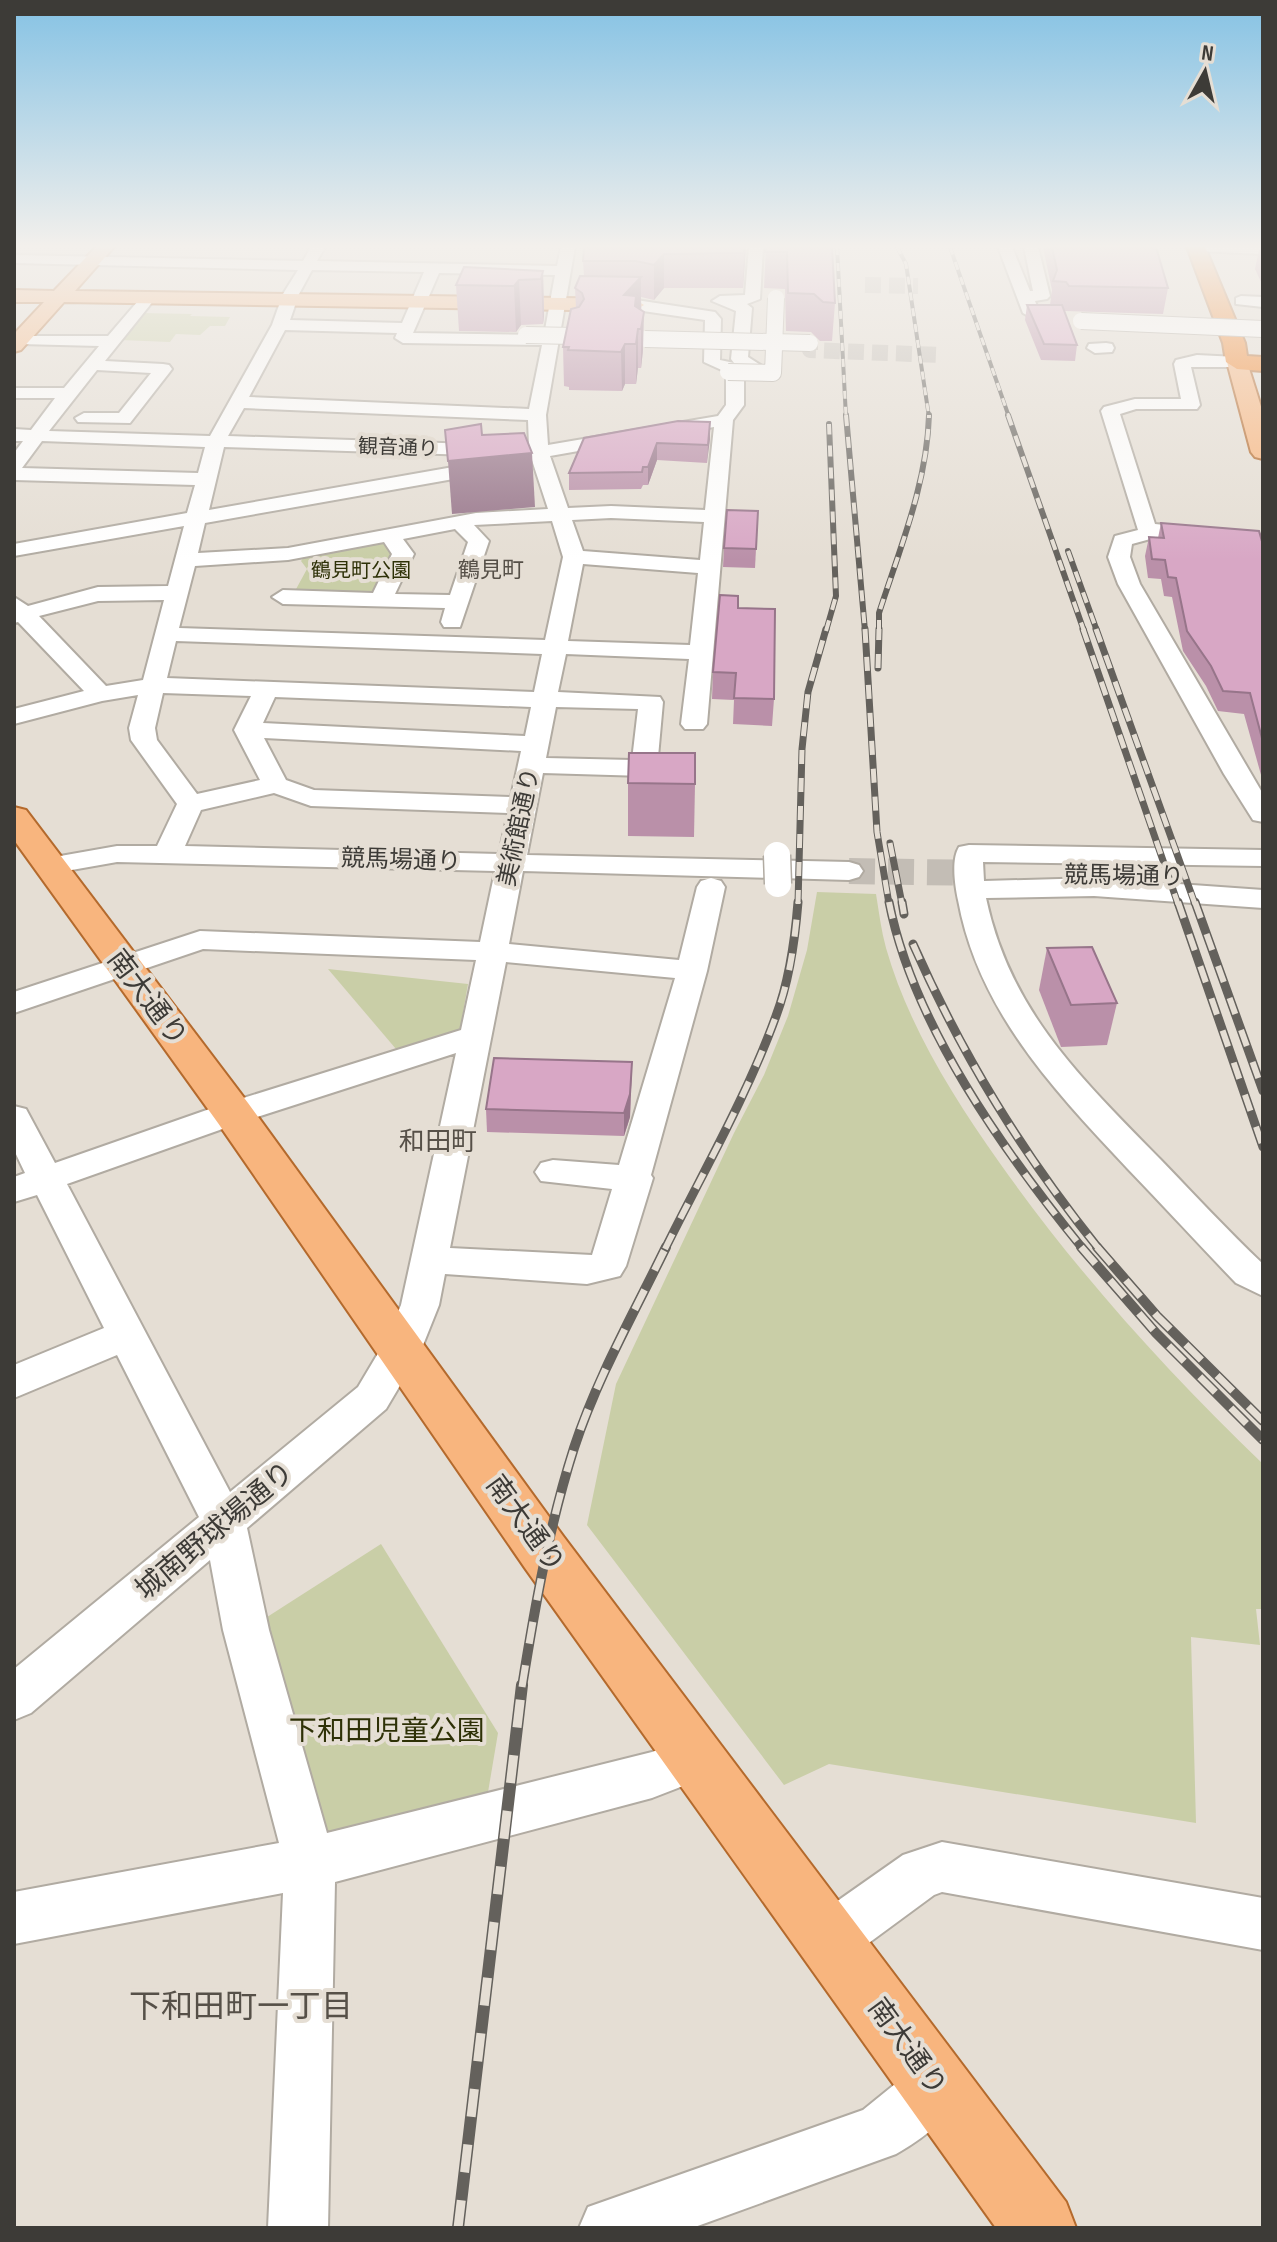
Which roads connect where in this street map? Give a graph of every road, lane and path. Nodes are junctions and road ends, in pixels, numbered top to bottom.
1 (102, 352) edge
2 (265, 352) edge
3 (548, 352) edge
4 (714, 352) edge
5 (740, 352) edge
6 (765, 352) edge
7 (774, 352) edge
8 (1254, 359) edge
9 (91, 365) junction
10 (751, 371) junction
11 (14, 393) edge
12 (65, 397) junction
13 (238, 402) junction
14 (137, 403) junction
15 (537, 415) junction
16 (49, 417) junction
17 (124, 419) junction
18 (724, 420) junction
19 (14, 435) edge
20 (35, 436) junction
21 (107, 439) junction
22 (216, 442) junction
23 (539, 452) junction
24 (1263, 452) edge
25 (14, 466) edge
26 (14, 474) edge
27 (206, 479) junction
28 (295, 502) junction
29 (559, 515) junction
30 (715, 516) junction
31 (196, 520) junction
32 (460, 523) junction
33 (1154, 532) junction
34 (390, 536) junction
35 (1263, 541) edge
36 (336, 547) junction
37 (14, 550) edge
38 (288, 554) junction
39 (574, 557) junction
40 (185, 560) junction
41 (709, 567) junction
42 (176, 593) junction
43 (283, 597) junction
44 (381, 600) junction
45 (459, 602) junction
46 (17, 611) edge
47 (167, 634) junction
48 (261, 638) junction
49 (364, 641) junction
50 (444, 644) junction
51 (558, 648) junction
52 (702, 652) junction
53 (153, 685) junction
54 (266, 690) junction
55 (339, 692) junction
56 (100, 694) junction
57 (546, 699) junction
58 (14, 717) edge
59 (694, 724) dead end
60 (247, 730) junction
61 (534, 754) junction
62 (276, 785) junction
63 (190, 804) junction
64 (523, 806) junction
65 (1263, 814) edge
66 (14, 817) edge
67 (167, 854) junction
68 (1263, 858) edge
69 (511, 863) junction
70 (592, 864) junction
71 (49, 866) junction
72 (849, 871) tunnel mouth
73 (1263, 880) edge
74 (978, 881) junction
75 (711, 887) junction
76 (1263, 899) edge
77 (503, 905) junction
78 (494, 952) junction
79 (123, 966) junction
80 (692, 971) junction
81 (14, 1003) edge
82 (476, 1036) junction
83 (233, 1113) junction
84 (14, 1119) edge
85 (553, 1172) dead end
86 (635, 1178) junction
87 (31, 1185) edge
88 (431, 1260) junction
89 (1263, 1282) edge
90 (125, 1335) junction
91 (401, 1350) junction
92 (14, 1382) edge
93 (225, 1524) junction
94 (14, 1698) edge
95 (697, 1758) junction
96 (310, 1863) junction
97 (14, 1918) edge
98 (1263, 1924) edge
99 (828, 1940) junction
100 (936, 2087) junction
101 (298, 2228) edge
102 (609, 2228) edge
103 (1040, 2228) edge

1 - 9 street
2 - 13 street
3 - 15 street, 美術館通り
4 - 10 street
5 - 10 street
6 - 10 street
7 - 10 street, bridge
8 - 24 main road
8 - 33 street
9 - 12 street
9 - 14 street
10 - 18 street
11 - 12 street
12 - 14 street
12 - 16 street
13 - 15 street
13 - 22 street
14 - 17 street
15 - 23 street, 美術館通り
16 - 17 street
16 - 20 street
17 - 21 street
18 - 23 street, 観音通り
18 - 30 street
19 - 20 street, 観音通り
20 - 21 street, 観音通り
20 - 25 street
21 - 22 street, 観音通り
22 - 23 street, 観音通り
22 - 27 street
23 - 28 street
23 - 29 street, 美術館通り
26 - 27 street
27 - 31 street
28 - 31 street
28 - 36 street
29 - 30 street
29 - 32 street
29 - 39 street, 美術館通り
30 - 41 street
31 - 37 street
31 - 40 street
32 - 34 street
32 - 45 street
33 - 35 street
33 - 65 street
34 - 36 street
34 - 44 street
36 - 38 street
38 - 40 street
38 - 43 street
39 - 41 street
39 - 51 street, 美術館通り
40 - 42 street
41 - 52 street
42 - 46 street
42 - 47 street
43 - 44 street
43 - 48 street
44 - 45 street
45 - 50 street
46 - 56 street
47 - 48 street
47 - 53 street
48 - 49 street
49 - 50 street
49 - 55 street
50 - 51 street
51 - 52 street
51 - 57 street, 美術館通り
52 - 59 street
53 - 54 street
53 - 56 street
53 - 63 street
54 - 55 street
54 - 60 street
55 - 57 street
56 - 58 street
57 - 61 street, 美術館通り
57 - 61 street
60 - 61 street
60 - 62 street
61 - 64 street, 美術館通り
62 - 63 street
62 - 64 street
63 - 67 street
64 - 69 street, 美術館通り
66 - 71 main road, 南大通り
67 - 69 street, 競馬場通り
67 - 71 street, 競馬場通り
68 - 74 street
69 - 70 street, 競馬場通り
69 - 77 street, 美術館通り
70 - 72 street, 競馬場通り
70 - 75 street, bridge
71 - 79 main road, 南大通り
73 - 74 street, 競馬場通り
74 - 76 street
74 - 89 street
75 - 77 street
75 - 80 street
77 - 78 street, 美術館通り
78 - 79 street
78 - 80 street
78 - 82 street, 美術館通り
79 - 81 street
79 - 83 main road, 南大通り
80 - 86 street
82 - 83 street
82 - 88 street, 美術館通り
83 - 87 street
83 - 91 main road, 南大通り
84 - 87 street
85 - 86 street
86 - 88 street
87 - 90 street
88 - 91 street, 美術館通り
90 - 92 street
90 - 93 street
91 - 93 street, 城南野球場通り
91 - 95 main road, 南大通り
93 - 94 street, 城南野球場通り
93 - 96 street
95 - 96 street
95 - 99 main road, 南大通り
96 - 97 street
96 - 101 street
98 - 99 street
99 - 100 main road, 南大通り
100 - 102 street
100 - 103 main road, 南大通り

